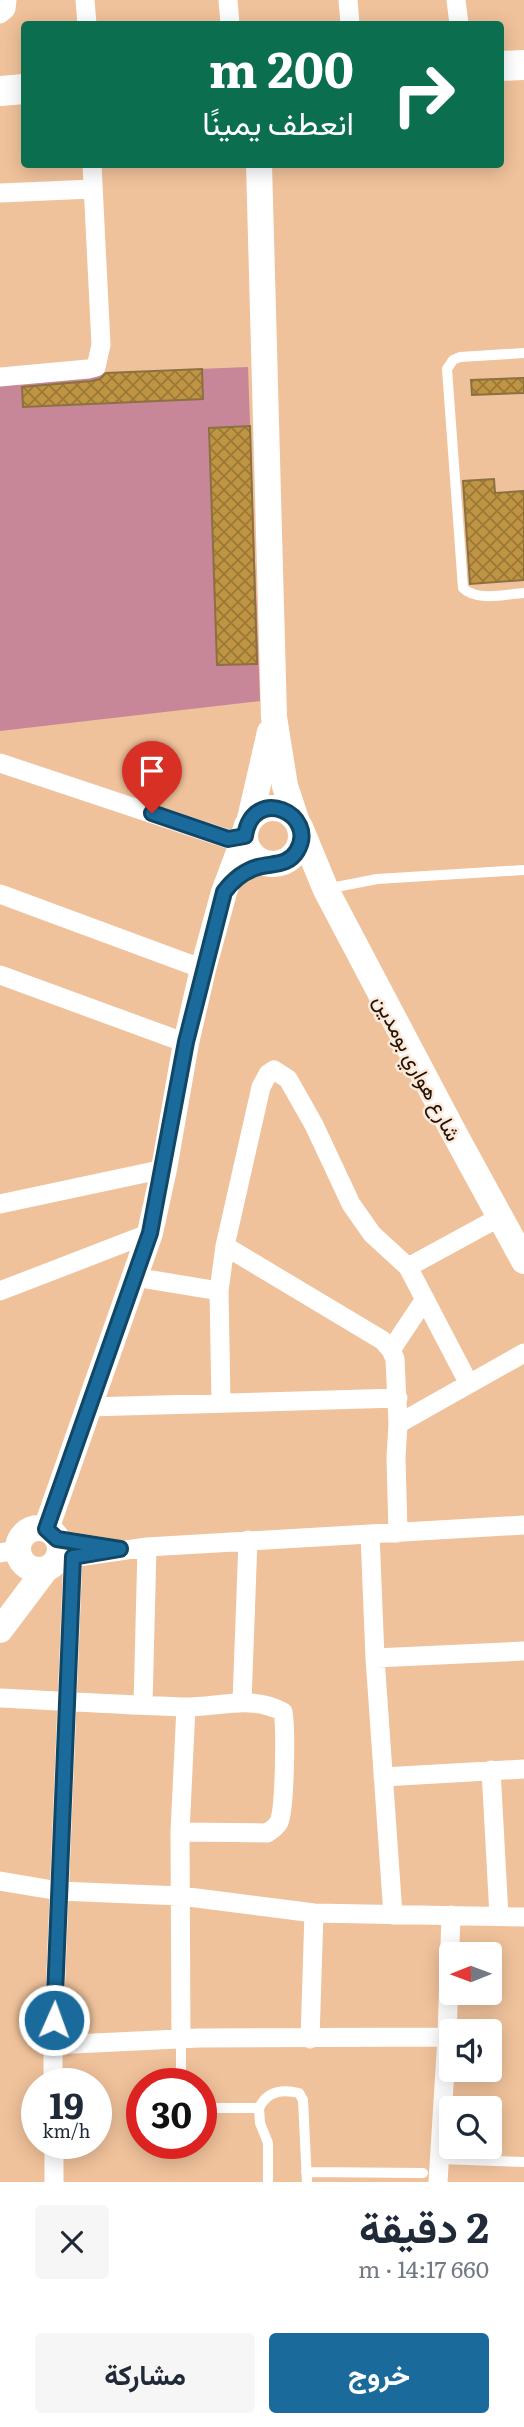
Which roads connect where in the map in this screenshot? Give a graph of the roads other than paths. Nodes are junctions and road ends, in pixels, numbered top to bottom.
1 (7, 0) edge
2 (85, 0) edge
3 (228, 0) edge
4 (348, 0) edge
5 (456, 0) edge
6 (0, 14) edge
7 (87, 21) edge
8 (230, 21) edge
9 (350, 21) edge
10 (458, 21) edge
11 (524, 65) edge
12 (504, 66) edge
13 (21, 89) edge
14 (0, 90) edge
15 (92, 168) edge
16 (263, 171) edge
17 (92, 189) junction
18 (0, 192) edge
19 (524, 353) edge
20 (0, 377) edge
21 (524, 593) edge
22 (274, 717) junction
23 (0, 763) edge
24 (298, 823) junction
25 (248, 828) junction
26 (279, 863) junction
27 (524, 870) edge
28 (321, 881) junction
29 (224, 892) junction
30 (0, 894) edge
31 (203, 969) junction
32 (0, 975) edge
33 (186, 1042) junction
34 (164, 1169) junction
35 (0, 1204) edge
36 (500, 1217) junction
37 (150, 1233) junction
38 (225, 1246) junction
39 (524, 1261) edge
40 (408, 1268) junction
41 (134, 1277) junction
42 (0, 1291) edge
43 (219, 1291) junction
44 (425, 1299) junction
45 (391, 1350) junction
46 (524, 1353) edge
47 (469, 1384) junction
48 (398, 1398) junction
49 (221, 1403) junction
50 (89, 1407) junction
51 (398, 1424) junction
52 (524, 1525) edge
53 (398, 1533) junction
54 (370, 1534) junction
55 (248, 1540) junction
56 (147, 1547) junction
57 (40, 1552) edge
58 (4, 1624) edge
59 (524, 1651) edge
60 (375, 1658) junction
61 (0, 1698) edge
62 (68, 1701) junction
63 (242, 1702) junction
64 (143, 1705) junction
65 (187, 1707) junction
66 (524, 1769) edge
67 (491, 1770) junction
68 (383, 1777) junction
69 (180, 1832) junction
70 (0, 1881) edge
71 (59, 1891) junction
72 (181, 1896) junction
73 (314, 1913) junction
74 (393, 1915) junction
75 (451, 1915) junction
76 (499, 1916) junction
77 (524, 1917) edge
78 (448, 2019) edge
79 (439, 2037) edge
80 (181, 2039) junction
81 (310, 2039) junction
82 (52, 2045) junction
83 (53, 2068) edge
84 (181, 2068) edge
85 (217, 2108) edge
86 (259, 2108) junction
87 (439, 2158) edge
88 (54, 2159) edge
89 (460, 2159) edge
90 (524, 2162) edge
91 (306, 2177) edge
92 (430, 2177) edge
93 (54, 2182) edge
94 (268, 2182) edge

1 - 6 street
2 - 7 street
3 - 8 street
4 - 9 street
5 - 10 street
11 - 12 main road
13 - 14 main road
15 - 17 street
16 - 22 street
17 - 18 street
17 - 20 street
19 - 21 lane
22 - 24 street, شارع هواري بومدين
22 - 25 street
23 - 25 street
24 - 25 street
24 - 26 street
24 - 28 street, شارع هواري بومدين
25 - 26 street
25 - 29 street
26 - 28 street
26 - 29 street
27 - 28 lane
28 - 36 street, شارع هواري بومدين
29 - 31 street
30 - 31 street
31 - 33 street
32 - 33 street
33 - 34 street
34 - 35 street
34 - 37 street
36 - 39 street, شارع هواري بومدين
36 - 40 street
37 - 41 street
37 - 42 street
38 - 40 street
38 - 43 street
38 - 45 street
40 - 44 street
41 - 43 street
41 - 50 street
43 - 49 street
44 - 45 street
44 - 47 street
45 - 48 street
46 - 47 street
47 - 51 street
48 - 49 street
48 - 51 street
49 - 50 street
50 - 57 street
51 - 53 street
52 - 53 street
53 - 54 street
54 - 55 street
54 - 60 street
55 - 56 street
55 - 63 street
56 - 57 street
56 - 64 street
57 - 58 street
57 - 62 street
59 - 60 street
60 - 68 street
61 - 62 street
62 - 64 street
62 - 71 street
63 - 65 street
63 - 69 street
64 - 65 street
65 - 69 street
66 - 67 street
67 - 68 street
67 - 76 street
68 - 74 street
69 - 72 street
70 - 71 street
71 - 72 street
71 - 82 street
72 - 73 street
72 - 80 street
73 - 74 street
73 - 81 street
74 - 75 street
75 - 76 street
75 - 78 street
76 - 77 street
79 - 81 street
80 - 81 street
80 - 82 street
80 - 84 lane
82 - 83 street
85 - 86 lane
86 - 91 lane
86 - 94 lane
87 - 92 street
88 - 93 street
89 - 90 lane
91 - 92 lane

